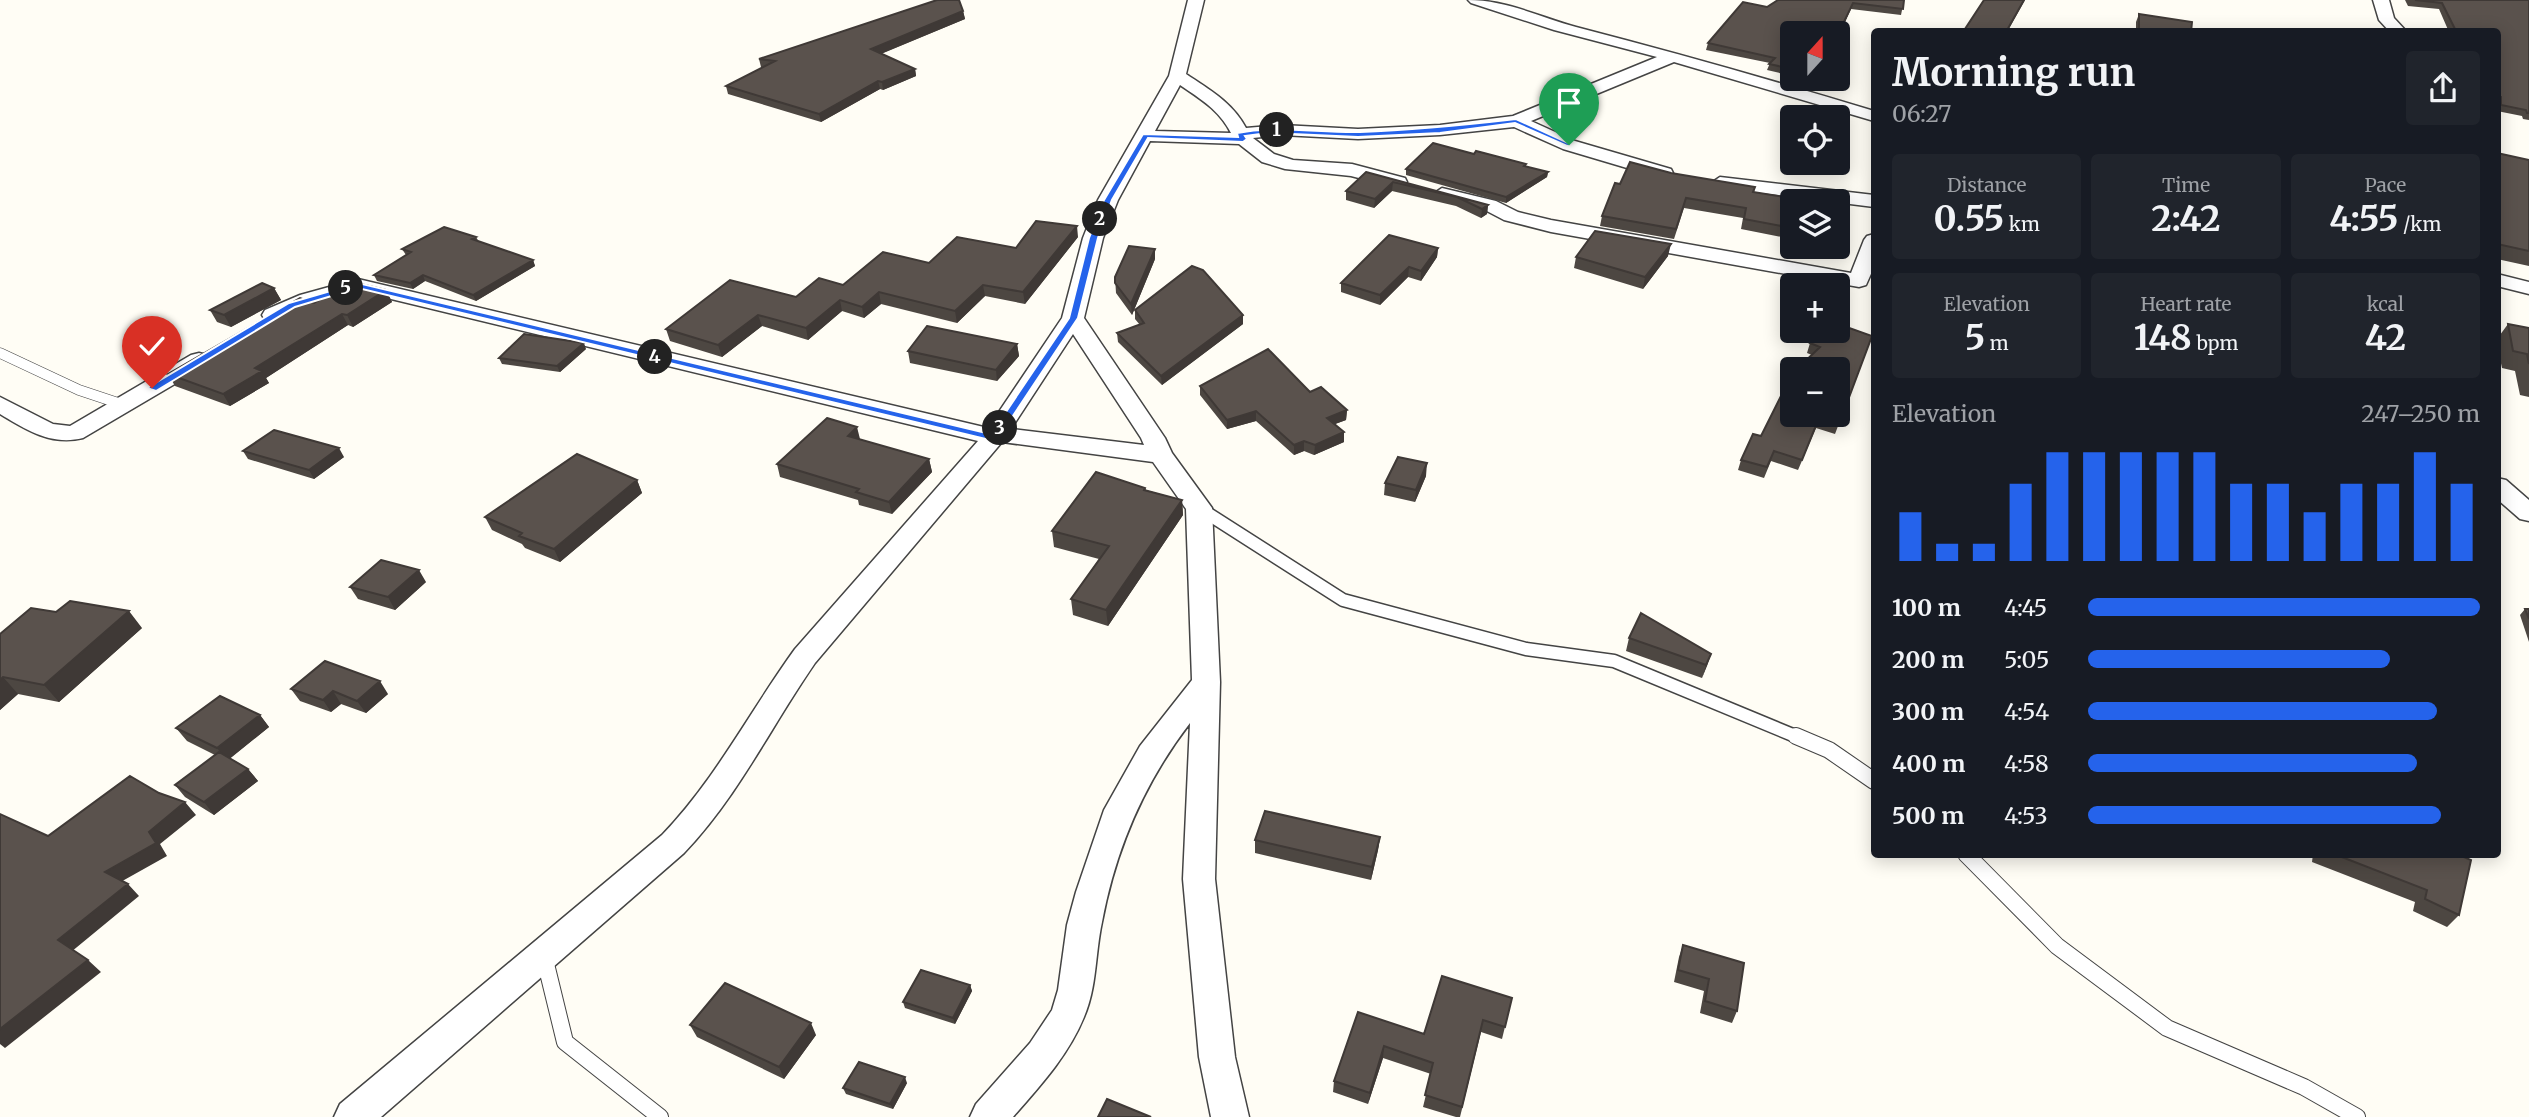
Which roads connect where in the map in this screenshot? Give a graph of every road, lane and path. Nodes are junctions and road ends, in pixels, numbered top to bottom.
1 (1196, 0) edge
2 (1476, 0) edge
3 (2381, 0) edge
4 (2395, 28) edge
5 (1672, 57) junction
6 (1177, 76) junction
7 (1871, 115) edge
8 (1516, 121) junction
9 (1146, 136) junction
10 (1241, 137) junction
11 (1679, 176) edge
12 (1701, 180) edge
13 (1871, 201) edge
14 (1871, 248) edge
15 (2501, 281) edge
16 (2529, 288) edge
17 (1073, 318) junction
18 (253, 327) edge
19 (220, 347) edge
20 (0, 353) edge
21 (0, 404) edge
22 (124, 405) junction
23 (995, 436) junction
24 (1161, 455) junction
25 (2501, 489) edge
26 (1199, 508) junction
27 (2529, 513) edge
28 (1206, 682) junction
29 (1871, 779) edge
30 (1970, 858) edge
31 (544, 956) junction
32 (353, 1117) edge
33 (660, 1117) edge
34 (989, 1117) edge
35 (1230, 1117) edge
36 (2357, 1117) edge

1 - 6 street
2 - 5 street
3 - 4 street
5 - 7 street
5 - 8 street
6 - 9 street
6 - 10 street
8 - 10 street
8 - 11 street
9 - 10 street
9 - 17 street
10 - 14 street
12 - 13 street
15 - 16 street
17 - 23 street
17 - 24 street
18 - 23 street
19 - 22 street
20 - 22 lane
21 - 22 street
23 - 24 street
23 - 31 street
24 - 26 street
25 - 27 street
26 - 28 street
26 - 29 lane
28 - 34 street
28 - 35 street
30 - 36 lane
31 - 32 street
31 - 33 lane

